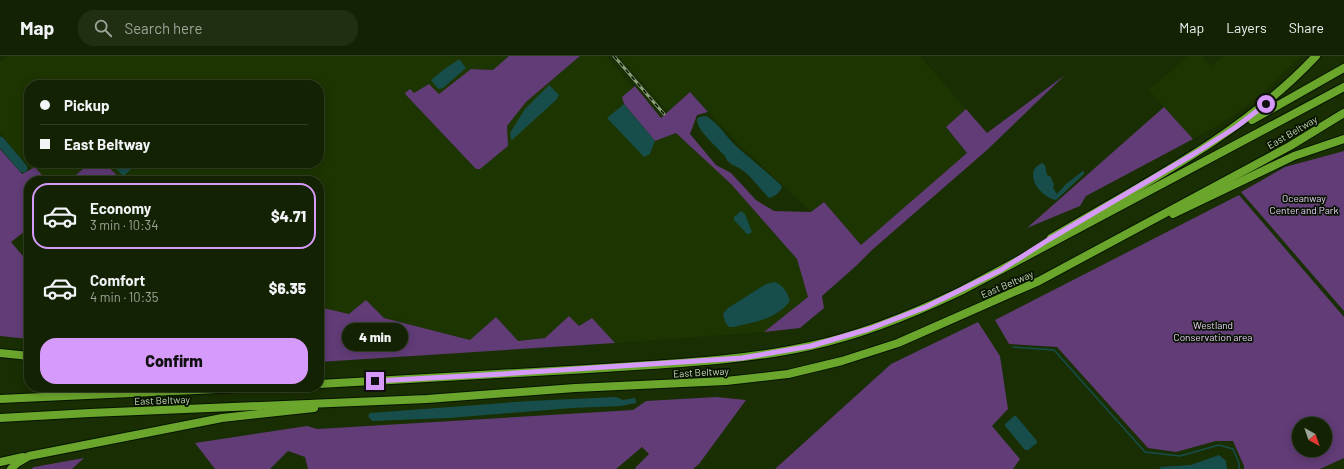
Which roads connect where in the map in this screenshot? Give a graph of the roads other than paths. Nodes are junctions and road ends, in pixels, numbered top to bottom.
1 (1316, 56) edge
2 (1344, 68) edge
3 (1344, 87) edge
4 (1344, 113) edge
5 (1344, 119) edge
6 (1344, 139) edge
7 (1290, 146) junction
8 (1197, 152) junction
9 (1001, 270) junction
10 (1039, 281) junction
11 (0, 353) edge
12 (24, 355) edge
13 (324, 378) edge
14 (375, 381) junction
15 (324, 384) edge
16 (152, 392) edge
17 (0, 399) edge
18 (427, 399) junction
19 (0, 418) edge
20 (29, 456) junction
21 (0, 462) edge
22 (11, 469) edge

1 - 8 highway
2 - 8 highway
3 - 9 highway, East Beltway
4 - 7 highway, East Beltway
5 - 7 highway
6 - 10 highway
7 - 10 highway, East Beltway
8 - 9 highway
9 - 14 highway, East Beltway
10 - 18 highway, East Beltway
11 - 12 highway
13 - 14 highway
14 - 15 highway, East Beltway
16 - 17 highway, East Beltway
18 - 19 highway, East Beltway
18 - 20 highway
20 - 21 highway
20 - 22 highway

